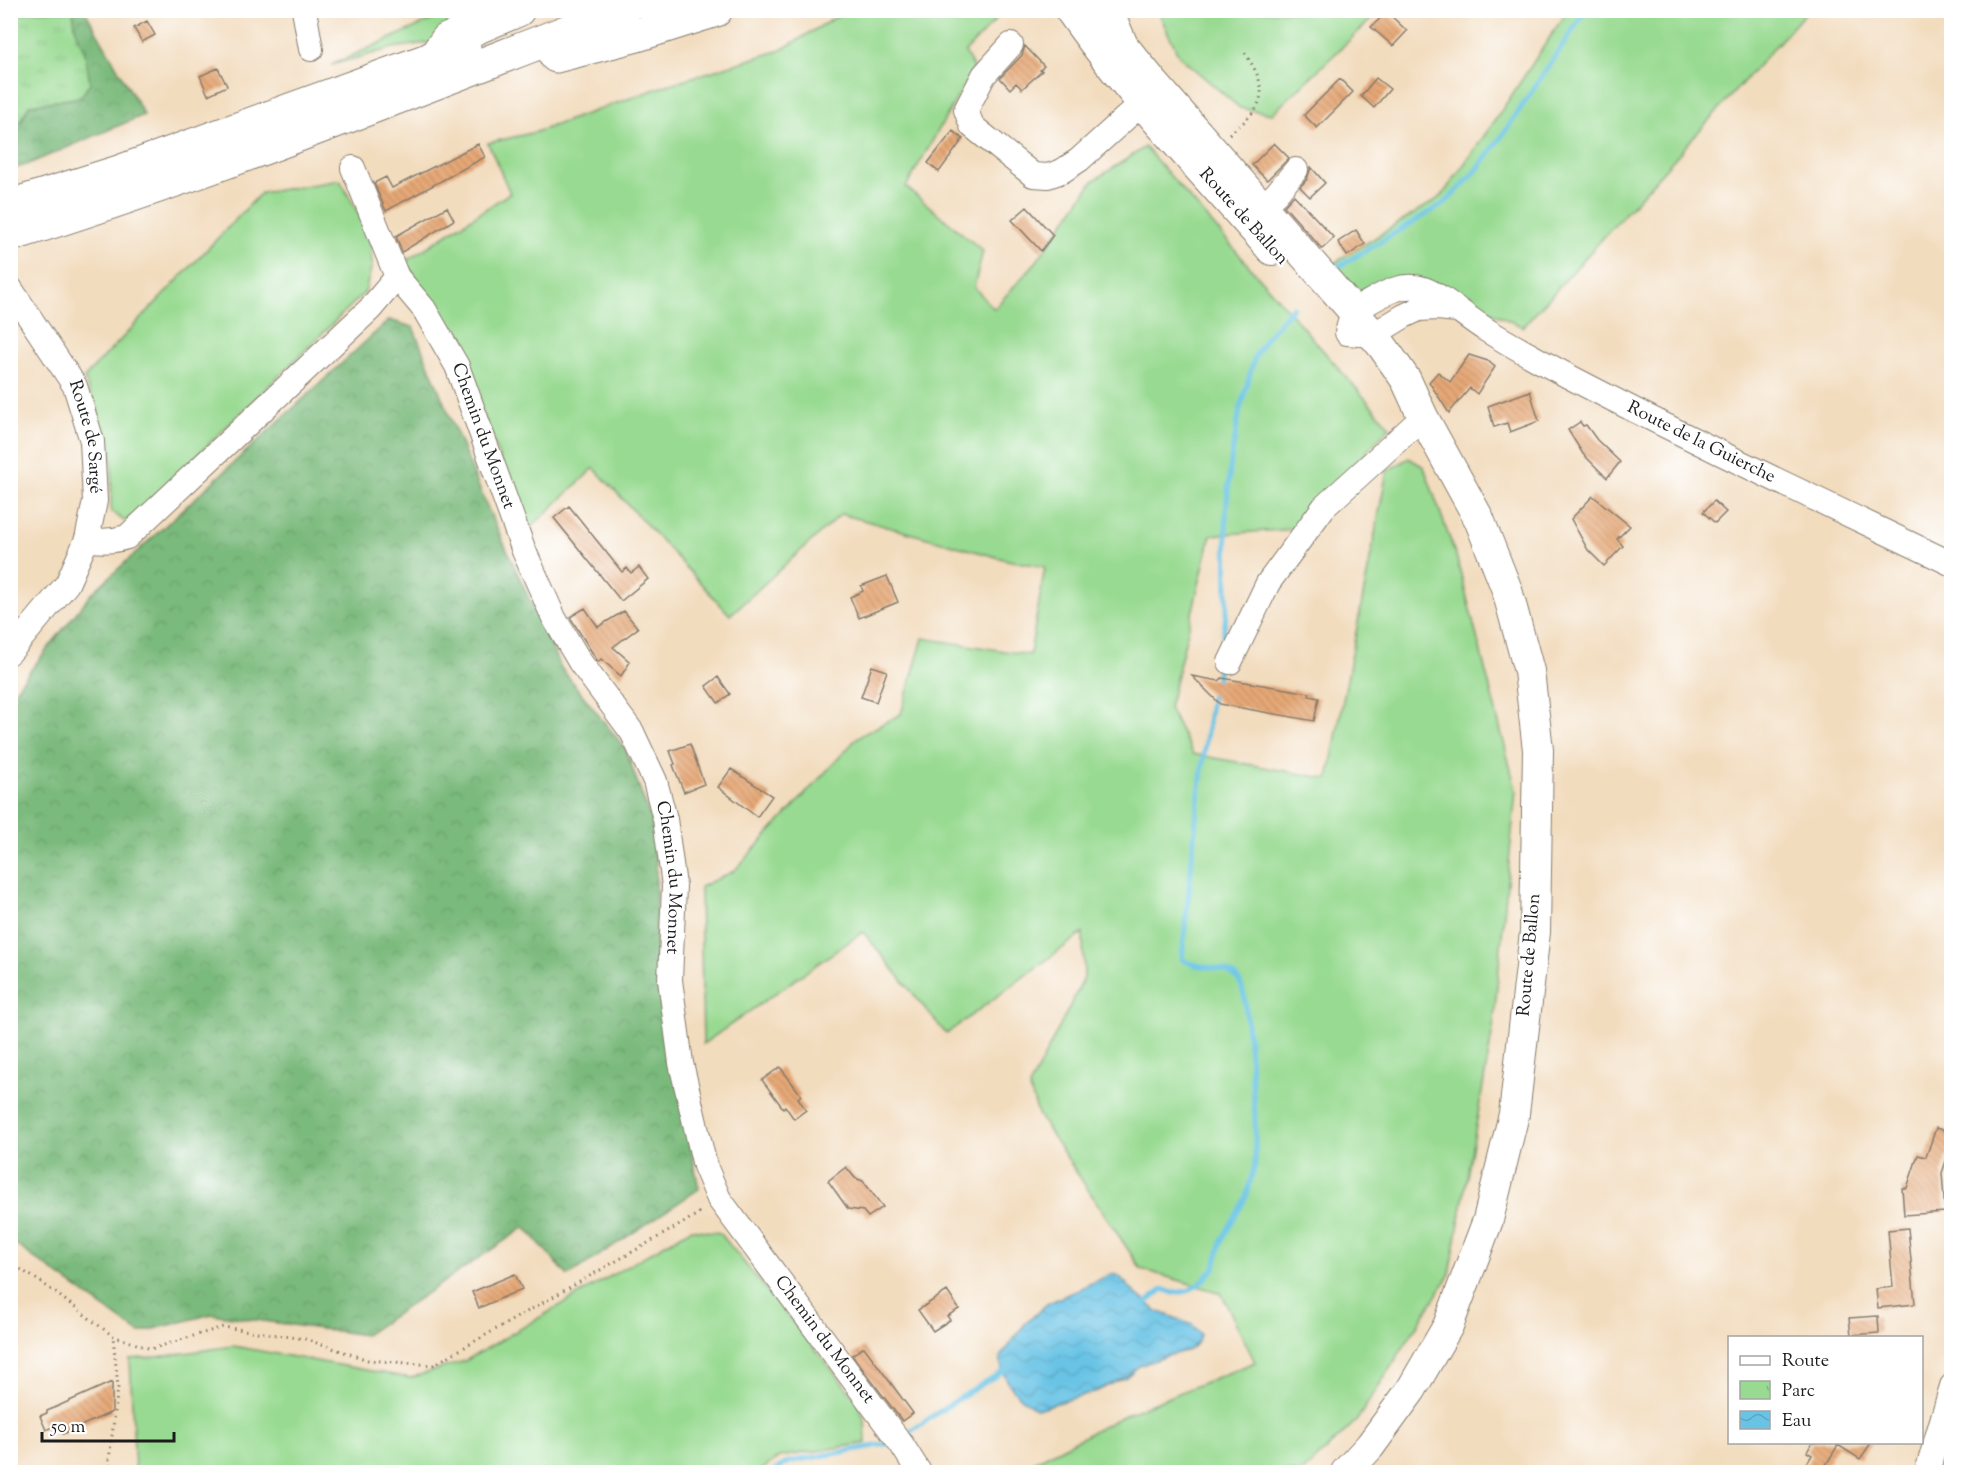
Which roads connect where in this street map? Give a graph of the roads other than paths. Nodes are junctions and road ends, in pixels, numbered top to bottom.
1 (304, 10) edge
2 (518, 10) edge
3 (564, 10) edge
4 (622, 10) edge
5 (716, 10) edge
6 (1070, 10) edge
7 (1099, 10) edge
8 (1106, 10) edge
9 (1120, 42) junction
10 (1011, 45) dead end
11 (311, 49) dead end
12 (434, 58) junction
13 (1147, 93) junction
14 (388, 100) junction
15 (353, 168) dead end
16 (1296, 170) dead end
17 (10, 206) edge
18 (1254, 214) junction
19 (10, 235) edge
20 (397, 277) junction
21 (10, 288) edge
22 (1358, 326) junction
23 (1423, 417) junction
24 (87, 540) junction
25 (1952, 564) edge
26 (10, 652) edge
27 (1230, 662) dead end
28 (1952, 1386) edge
29 (919, 1473) edge
30 (1347, 1473) edge
31 (1927, 1473) edge

1 - 11 street
2 - 12 highway
3 - 12 highway
4 - 14 highway
5 - 14 highway
6 - 13 main road, Route de Ballon
7 - 9 main road, Route de Ballon
8 - 9 highway
9 - 13 main road, Route de Ballon
10 - 13 street
12 - 17 highway
13 - 18 main road, Route de Ballon
13 - 18 main road, Route de Ballon
14 - 19 highway
15 - 20 street, Chemin du Monnet
16 - 18 street
18 - 22 main road, Route de Ballon
20 - 24 street
20 - 29 street, Chemin du Monnet
21 - 24 street, Route de Sargé
22 - 23 main road, Route de Ballon
22 - 25 street, Route de la Guierche
23 - 27 street
23 - 30 main road, Route de Ballon
24 - 26 street, Route de Sargé
28 - 31 street

